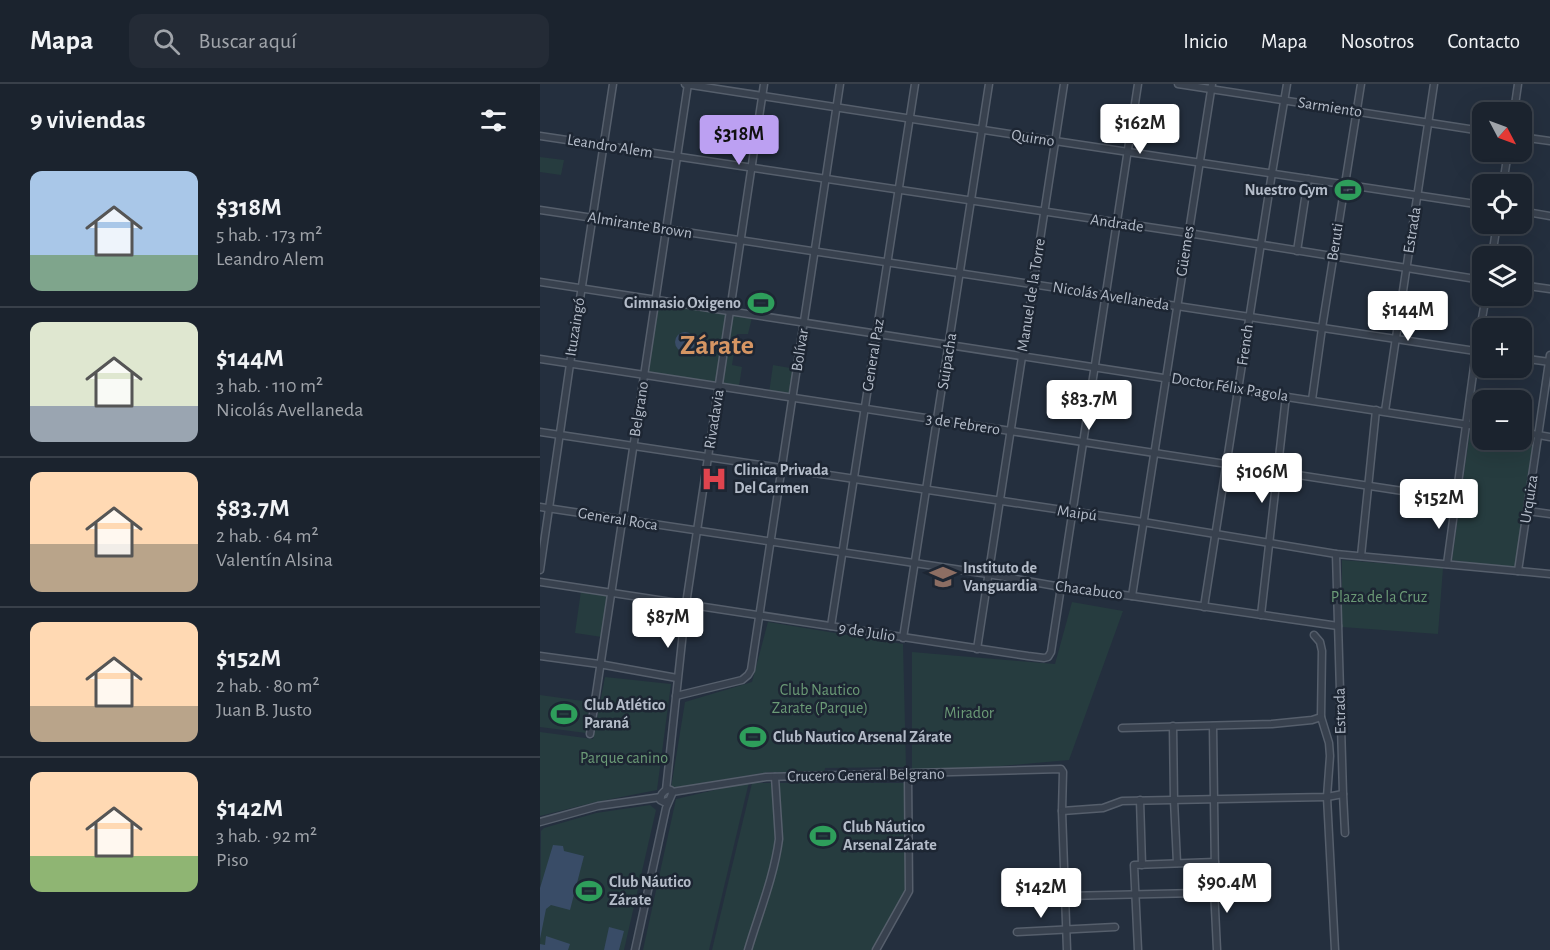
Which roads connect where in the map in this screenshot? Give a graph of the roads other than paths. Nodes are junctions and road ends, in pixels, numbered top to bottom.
1 (613, 84) edge
2 (687, 84) edge
3 (764, 84) edge
4 (840, 84) edge
5 (915, 84) edge
6 (989, 84) edge
7 (1064, 84) edge
8 (1138, 84) edge
9 (1178, 84) edge
10 (1287, 84) edge
11 (1361, 84) edge
12 (1434, 84) edge
13 (1518, 84) edge
14 (1212, 87) edge
15 (762, 95) junction
16 (1285, 100) junction
17 (1515, 102) edge
18 (836, 107) junction
19 (1357, 112) junction
20 (909, 118) junction
21 (1428, 122) junction
22 (982, 129) junction
23 (1472, 129) edge
24 (540, 136) edge
25 (1532, 139) edge
26 (1055, 141) junction
27 (1550, 141) edge
28 (604, 146) junction
29 (1128, 151) junction
30 (677, 156) junction
31 (1199, 163) junction
32 (751, 168) junction
33 (1272, 173) junction
34 (825, 179) junction
35 (1308, 179) junction
36 (1345, 185) junction
37 (899, 189) junction
38 (1418, 195) junction
39 (971, 201) junction
40 (1472, 203) edge
41 (540, 210) edge
42 (1044, 212) junction
43 (1532, 213) edge
44 (1550, 216) edge
45 (592, 218) junction
46 (1117, 223) junction
47 (666, 229) junction
48 (1188, 233) junction
49 (741, 241) junction
50 (1260, 245) junction
51 (815, 251) junction
52 (1296, 251) junction
53 (1333, 257) junction
54 (887, 262) junction
55 (1406, 268) junction
56 (960, 273) junction
57 (1472, 278) edge
58 (540, 282) edge
59 (1033, 285) junction
60 (1532, 287) edge
61 (581, 288) junction
62 (1550, 289) edge
63 (1106, 296) junction
64 (655, 300) junction
65 (1176, 306) junction
66 (729, 311) junction
67 (1249, 317) junction
68 (804, 324) junction
69 (1322, 327) junction
70 (876, 334) junction
71 (1396, 340) junction
72 (949, 345) junction
73 (1472, 351) edge
74 (1022, 356) junction
75 (540, 359) edge
76 (1532, 359) edge
77 (1550, 360) edge
78 (570, 364) junction
79 (1095, 367) junction
80 (644, 375) junction
81 (1166, 378) junction
82 (1475, 378) edge
83 (719, 386) junction
84 (1239, 388) junction
85 (1286, 396) junction
86 (793, 398) junction
87 (1312, 400) junction
88 (865, 409) junction
89 (1376, 410) junction
90 (1385, 411) junction
91 (938, 420) junction
92 (1467, 424) junction
93 (1472, 425) edge
94 (1010, 431) junction
95 (540, 432) edge
96 (1532, 434) edge
97 (559, 435) junction
98 (1539, 435) junction
99 (1550, 437) edge
100 (1083, 442) junction
101 (633, 446) junction
102 (1154, 453) junction
103 (708, 458) junction
104 (1226, 464) junction
105 (782, 469) junction
106 (1277, 472) junction
107 (854, 480) junction
108 (1369, 486) junction
109 (926, 490) junction
110 (1455, 499) junction
111 (999, 501) junction
112 (540, 507) edge
113 (549, 509) junction
114 (1528, 511) junction
115 (1072, 512) junction
116 (1550, 514) edge
117 (622, 520) junction
118 (1143, 522) junction
119 (697, 531) junction
120 (1215, 534) junction
121 (770, 541) junction
122 (1270, 543) junction
123 (842, 553) junction
124 (1336, 554) junction
125 (1361, 556) junction
126 (915, 564) junction
127 (1447, 564) junction
128 (540, 570) edge
129 (1518, 571) junction
130 (988, 574) junction
131 (1550, 574) edge
132 (540, 582) edge
133 (1061, 587) junction
134 (611, 592) junction
135 (1132, 596) junction
136 (686, 604) junction
137 (1204, 607) junction
138 (759, 615) junction
139 (1261, 615) junction
140 (831, 626) junction
141 (1338, 626) junction
142 (1314, 635) dead end
143 (903, 638) junction
144 (977, 649) junction
145 (540, 656) edge
146 (599, 664) junction
147 (677, 678) junction
148 (676, 696) junction
149 (1321, 717) junction
150 (1173, 726) junction
151 (1213, 726) junction
152 (1122, 728) dead end
153 (590, 734) dead end
154 (908, 774) junction
155 (775, 777) junction
156 (669, 791) junction
157 (1342, 794) junction
158 (1327, 798) junction
159 (664, 799) junction
160 (1214, 799) junction
161 (1140, 800) junction
162 (1174, 800) junction
163 (1062, 811) junction
164 (540, 822) edge
165 (1345, 833) dead end
166 (1215, 862) junction
167 (1177, 863) junction
168 (1142, 865) junction
169 (1212, 884) junction
170 (1198, 893) junction
171 (1134, 895) junction
172 (1065, 896) junction
173 (1215, 903) junction
174 (1115, 927) dead end
175 (1066, 930) junction
176 (1017, 932) dead end
177 (633, 950) edge
178 (748, 950) edge
179 (876, 950) edge
180 (1066, 950) edge
181 (1138, 950) edge
182 (1217, 950) edge
183 (1335, 950) edge

1 - 28 street, Ituzaingó
2 - 15 street, Quirno
2 - 30 street, Belgrano
3 - 15 street, Rivadavia
4 - 18 street, Bolívar
5 - 20 street, General Paz
6 - 22 street, Suipacha
7 - 26 street, Manuel de la Torre
8 - 29 street
9 - 14 street, Sarmiento
10 - 16 street, French
11 - 19 street, Beruti
12 - 21 street, Estrada
13 - 17 street
14 - 16 street, Sarmiento
14 - 31 street, Güemes
15 - 18 street, Quirno
15 - 32 street, Rivadavia
16 - 19 street, Sarmiento
16 - 33 street, French
18 - 20 street, Quirno
18 - 34 street, Bolívar
19 - 21 street, Sarmiento
19 - 36 street, Beruti
20 - 22 street, Quirno
20 - 37 street, General Paz
21 - 23 street, Sarmiento
21 - 38 street, Estrada
22 - 26 street, Quirno
22 - 39 street, Suipacha
24 - 28 street, Leandro Alem
25 - 27 street
26 - 29 street, Quirno
26 - 42 street, Manuel de la Torre
28 - 30 street, Leandro Alem
28 - 45 street, Ituzaingó
29 - 31 street, Quirno
29 - 46 street
30 - 32 street, Leandro Alem
30 - 47 street, Belgrano
31 - 33 street, Quirno
31 - 48 street, Güemes
32 - 34 street, Andrade
32 - 49 street, Rivadavia
33 - 35 street, Quirno
33 - 50 street, French
34 - 37 street, Andrade
34 - 51 street, Bolívar
35 - 36 street, Quirno
35 - 52 street
36 - 38 street, Quirno
36 - 53 street, Beruti
37 - 39 street, Andrade
37 - 54 street, General Paz
38 - 40 street, Quirno
38 - 55 street, Estrada
39 - 42 street, Andrade
39 - 56 street, Suipacha
41 - 45 street, Almirante Brown
42 - 46 street, Andrade
42 - 59 street, Manuel de la Torre
43 - 44 street
45 - 47 street, Almirante Brown
45 - 61 street, Ituzaingó
46 - 48 street, Andrade
46 - 63 street
47 - 49 street, Almirante Brown
47 - 64 street, Belgrano
48 - 50 street, Andrade
48 - 65 street, Güemes
49 - 51 street, Nicolás Avellaneda
49 - 66 street, Rivadavia
50 - 52 street, Andrade
50 - 67 street, French
51 - 54 street, Nicolás Avellaneda
51 - 68 street, Bolívar
52 - 53 street, Andrade
53 - 55 street, Andrade
53 - 69 street, Beruti
54 - 56 street, Nicolás Avellaneda
54 - 70 street, General Paz
55 - 57 street, Andrade
55 - 71 street, Estrada
56 - 59 street, Nicolás Avellaneda
56 - 72 street, Suipacha
58 - 61 street, Doctor Félix Pagola
59 - 63 street, Nicolás Avellaneda
59 - 74 street, Manuel de la Torre
60 - 62 street
61 - 64 street, Doctor Félix Pagola
61 - 78 street, Ituzaingó
63 - 65 street, Nicolás Avellaneda
63 - 79 street
64 - 66 street, Doctor Félix Pagola
64 - 80 street, Belgrano
65 - 67 street, Nicolás Avellaneda
65 - 81 street, Güemes
66 - 68 street, Doctor Félix Pagola
66 - 83 street, Rivadavia
67 - 69 street, Nicolás Avellaneda
67 - 84 street, French
68 - 70 street, Doctor Félix Pagola
68 - 86 street, Bolívar
69 - 71 street, Nicolás Avellaneda
69 - 87 street, Beruti
70 - 72 street, Doctor Félix Pagola
70 - 88 street, General Paz
71 - 73 street, Nicolás Avellaneda
71 - 90 street, Estrada
72 - 74 street, Doctor Félix Pagola
72 - 91 street, Suipacha
74 - 79 street, Doctor Félix Pagola
74 - 94 street, Manuel de la Torre
75 - 78 street, 3 de Febrero
76 - 77 street
77 - 98 street, Urquiza
78 - 80 street, 3 de Febrero
78 - 97 street, Ituzaingó
79 - 81 street, Doctor Félix Pagola
79 - 100 street
80 - 83 street, 3 de Febrero
80 - 101 street, Belgrano
81 - 84 street, Doctor Félix Pagola
81 - 102 street, Güemes
82 - 92 street
83 - 86 street, 3 de Febrero
83 - 103 street, Rivadavia
84 - 85 street, Doctor Félix Pagola
84 - 104 street, French
85 - 87 street, Doctor Félix Pagola
85 - 106 street
86 - 88 street, 3 de Febrero
86 - 105 street, Bolívar
87 - 89 street, Doctor Félix Pagola
88 - 91 street, 3 de Febrero
88 - 107 street, General Paz
89 - 90 street, Doctor Félix Pagola
89 - 108 street
90 - 92 street, Doctor Félix Pagola
91 - 94 street, 3 de Febrero
91 - 109 street, Suipacha
92 - 93 street, Doctor Félix Pagola
92 - 110 street
94 - 100 street, 3 de Febrero
94 - 111 street, Manuel de la Torre
95 - 97 street, Maipú
96 - 98 street
97 - 101 street, Maipú
97 - 113 street, Ituzaingó
98 - 99 street
98 - 114 street, Urquiza
100 - 102 street, 3 de Febrero
100 - 115 street
101 - 103 street, Maipú
101 - 117 street, Belgrano
102 - 104 street, 3 de Febrero
102 - 118 street, Güemes
103 - 105 street, Maipú
103 - 119 street, Rivadavia
104 - 106 street, 3 de Febrero
104 - 120 street, French
105 - 107 street, Maipú
105 - 121 street, Bolívar
106 - 108 street, 3 de Febrero
106 - 122 street
107 - 109 street, Maipú
107 - 123 street, General Paz
108 - 110 street, 3 de Febrero
108 - 125 street
109 - 111 street, Maipú
109 - 126 street, Suipacha
110 - 127 street
111 - 115 street, Maipú
111 - 130 street, Manuel de la Torre
112 - 113 street, General Roca
113 - 117 street, General Roca
113 - 128 street, Ituzaingó
114 - 116 street
114 - 129 street, Urquiza
115 - 118 street, Maipú
115 - 133 street
117 - 119 street, General Roca
117 - 134 street, Belgrano
118 - 120 street, Maipú
118 - 135 street, Güemes
119 - 121 street, Chacabuco
119 - 136 street, Rivadavia
120 - 122 street, Maipú
120 - 137 street, French
121 - 123 street, Chacabuco
121 - 138 street, Bolívar
122 - 124 street, Maipú
122 - 139 street
123 - 126 street, Chacabuco
123 - 140 street, General Paz
124 - 125 street, Maipú
124 - 141 street, Estrada
125 - 127 street, Maipú
126 - 130 street, Chacabuco
126 - 143 street, Suipacha
127 - 129 street
129 - 131 street
130 - 133 street, Chacabuco
130 - 144 street, Manuel de la Torre
132 - 134 street, 9 de Julio
133 - 135 street, Chacabuco
133 - 144 street, 9 de Julio
134 - 136 street, 9 de Julio
134 - 146 street, Belgrano
135 - 137 street, Chacabuco
136 - 138 street, 9 de Julio
136 - 147 street, Rivadavia
137 - 139 street, Chacabuco
138 - 140 street, 9 de Julio
138 - 148 street, Bolívar
139 - 141 street, Chacabuco
140 - 143 street, 9 de Julio
141 - 157 street, Estrada
142 - 149 street
143 - 144 street, 9 de Julio
145 - 146 street
146 - 147 street
146 - 153 street, Belgrano
147 - 148 street, Rivadavia
148 - 156 street, Rivadavia
149 - 151 street
149 - 158 street
150 - 151 street
150 - 152 street
150 - 162 street
151 - 160 street
154 - 155 street, Crucero General Belgrano
154 - 163 street, Crucero General Belgrano
154 - 179 street
155 - 156 street, Crucero General Belgrano
155 - 178 street
156 - 159 street, Rivadavia
157 - 158 street
157 - 165 street, Estrada
158 - 160 street
158 - 183 street
159 - 164 street
159 - 177 street, Rivadavia
160 - 162 street
160 - 166 street
161 - 162 street
161 - 163 street
161 - 168 street
162 - 167 street
163 - 172 street
166 - 167 street
166 - 169 street
167 - 168 street
168 - 171 street
169 - 170 street
169 - 173 street
170 - 171 street
170 - 173 street
171 - 172 street
171 - 181 street
172 - 175 street
173 - 182 street
174 - 175 street
175 - 176 street
175 - 180 street

